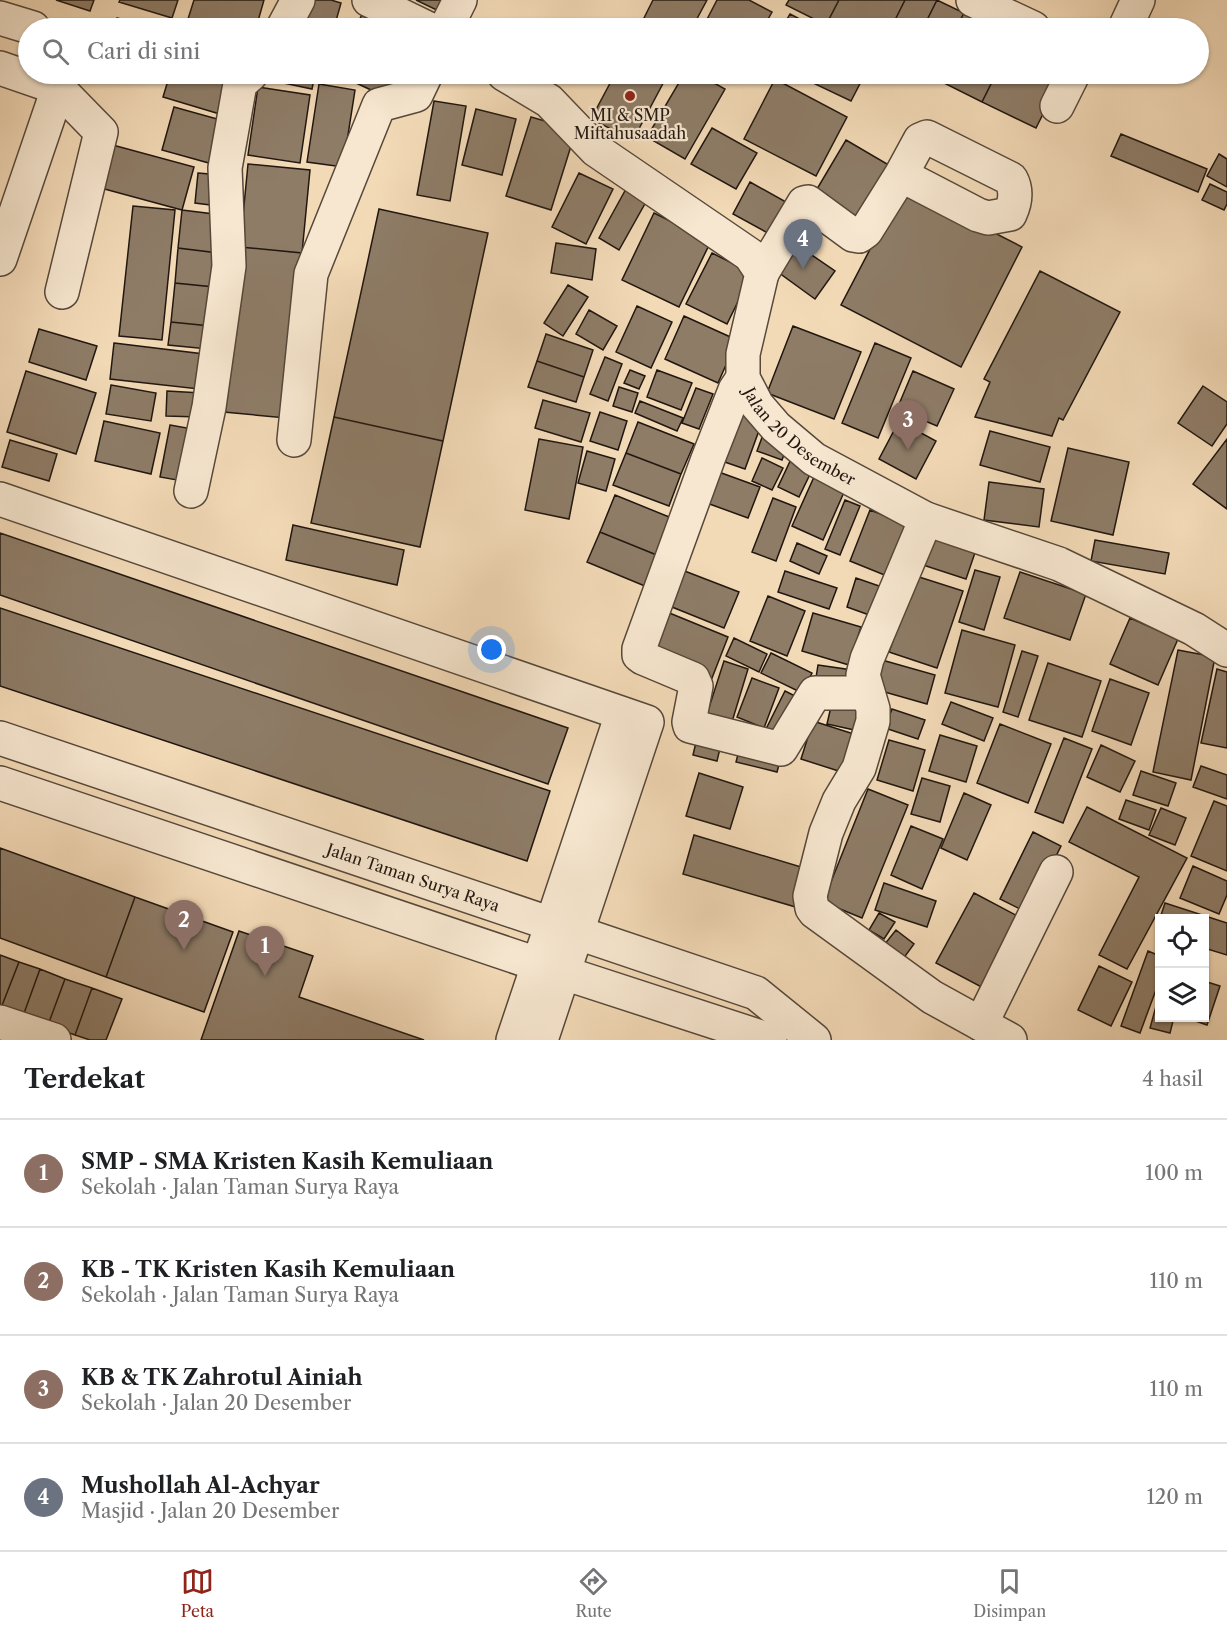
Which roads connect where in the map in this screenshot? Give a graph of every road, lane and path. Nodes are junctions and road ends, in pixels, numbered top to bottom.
1 (298, 0) edge
2 (369, 0) edge
3 (460, 0) edge
4 (972, 0) edge
5 (1138, 0) edge
6 (0, 18) edge
7 (288, 18) edge
8 (406, 18) edge
9 (451, 18) edge
10 (1011, 18) edge
11 (1130, 18) edge
12 (18, 23) edge
13 (0, 68) edge
14 (18, 72) edge
15 (60, 84) edge
16 (63, 84) edge
17 (240, 84) edge
18 (422, 84) edge
19 (521, 84) edge
20 (1067, 84) edge
21 (1057, 106) dead end
22 (901, 175) dead end
23 (0, 259) edge
24 (762, 273) junction
25 (62, 292) dead end
26 (742, 378) junction
27 (294, 440) dead end
28 (191, 491) dead end
29 (0, 499) edge
30 (926, 519) junction
31 (1227, 650) edge
32 (868, 693) junction
33 (3, 749) edge
34 (0, 783) edge
35 (1056, 872) dead end
36 (472, 898) junction
37 (564, 929) junction
38 (460, 938) junction
39 (551, 969) junction
40 (0, 1022) edge
41 (981, 1024) junction
42 (54, 1040) edge
43 (513, 1040) edge
44 (541, 1040) edge
45 (770, 1040) edge
46 (814, 1040) edge
47 (1010, 1040) edge

1 - 7 street
2 - 8 street
3 - 9 street
4 - 10 street
5 - 11 street
6 - 12 street
13 - 14 street
15 - 23 street
16 - 25 street
17 - 28 street
18 - 27 street
19 - 24 street
20 - 21 street
22 - 24 street, Jalan 20 Desember
24 - 26 street, Jalan 20 Desember
26 - 30 street, Jalan 20 Desember
26 - 32 street
29 - 37 street
30 - 31 street, Jalan 20 Desember
30 - 32 street
32 - 41 street
33 - 36 street, Jalan Taman Surya Raya
34 - 38 street
35 - 41 street
36 - 37 street, Jalan Taman Surya Raya
36 - 38 street
37 - 39 street
37 - 46 street, Jalan Taman Surya Raya
38 - 39 street
39 - 43 street
39 - 44 street
39 - 45 street
40 - 42 street
41 - 47 street

